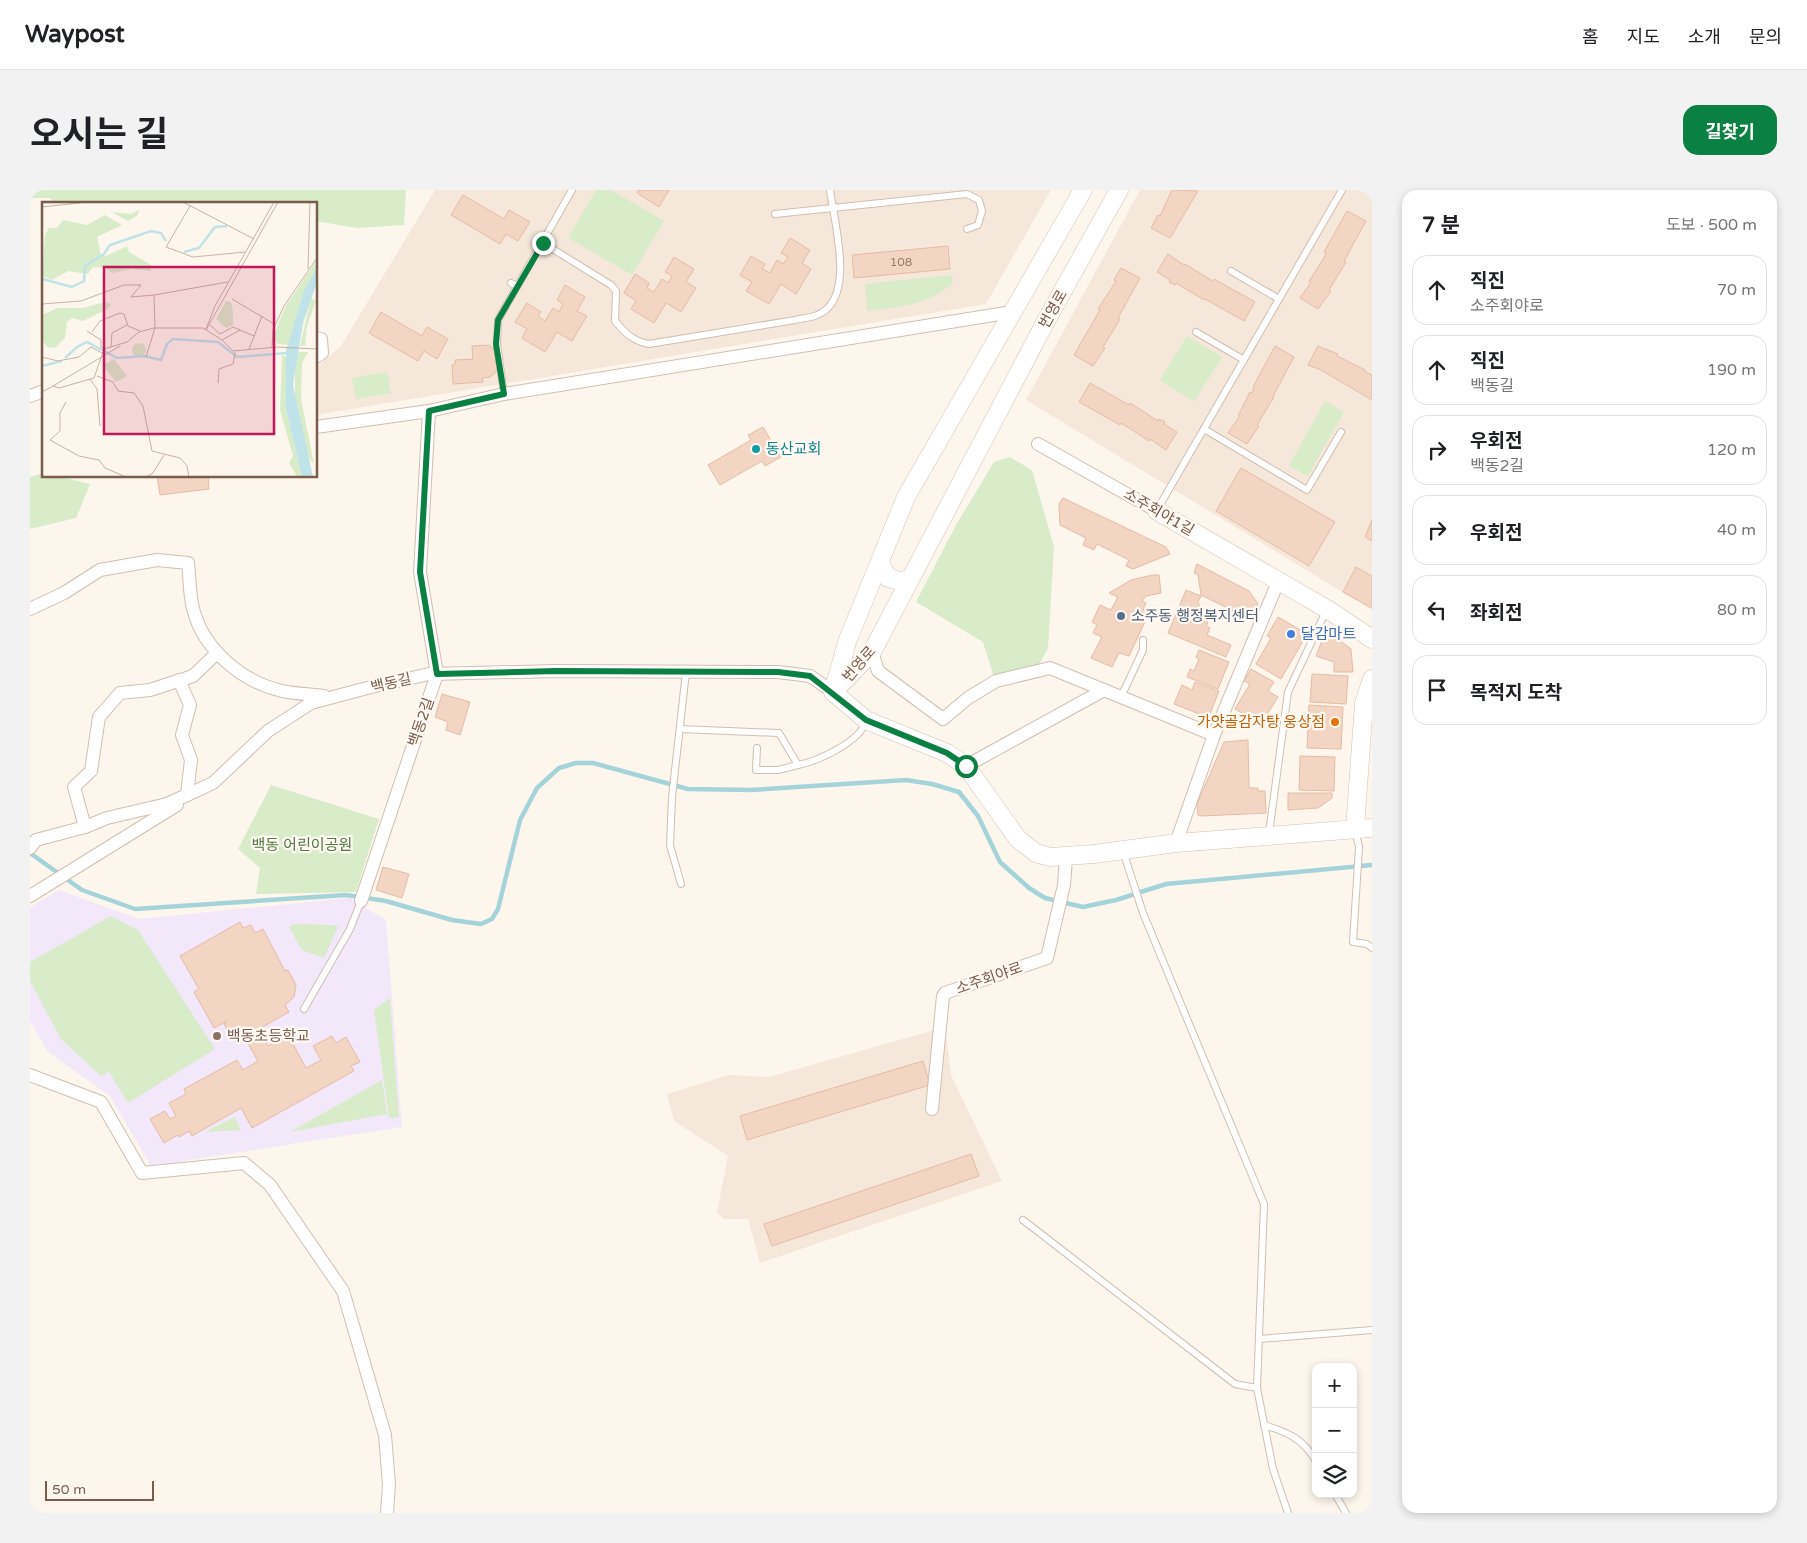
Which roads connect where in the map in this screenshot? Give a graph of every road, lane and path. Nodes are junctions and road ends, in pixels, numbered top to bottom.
1 (572, 190) edge
2 (830, 190) edge
3 (1083, 190) edge
4 (1119, 190) edge
5 (1342, 190) edge
6 (832, 207) junction
7 (775, 214) dead end
8 (967, 229) dead end
9 (543, 243) junction
10 (1231, 270) dead end
11 (511, 283) dead end
12 (517, 286) junction
13 (1279, 299) junction
14 (1012, 312) junction
15 (1196, 332) dead end
16 (318, 338) edge
17 (318, 355) edge
18 (1244, 360) junction
19 (42, 392) edge
20 (504, 394) junction
21 (30, 396) edge
22 (429, 411) junction
23 (318, 427) edge
24 (1204, 429) junction
25 (1341, 432) dead end
26 (1038, 444) dead end
27 (1157, 511) junction
28 (880, 563) junction
29 (910, 579) junction
30 (1278, 582) junction
31 (30, 608) edge
32 (1327, 609) junction
33 (1372, 639) edge
34 (1143, 640) dead end
35 (218, 652) junction
36 (872, 652) junction
37 (686, 672) junction
38 (437, 674) junction
39 (179, 680) junction
40 (1372, 680) edge
41 (1104, 690) junction
42 (833, 692) junction
43 (1121, 696) junction
44 (333, 697) junction
45 (866, 720) junction
46 (680, 729) junction
47 (1214, 734) junction
48 (757, 748) dead end
49 (798, 765) junction
50 (966, 766) junction
51 (213, 783) junction
52 (186, 795) junction
53 (85, 827) junction
54 (1363, 829) edge
55 (1268, 837) junction
56 (32, 841) edge
57 (1176, 843) junction
58 (1122, 849) junction
59 (1066, 858) junction
60 (681, 884) dead end
61 (30, 896) edge
62 (361, 901) joint
63 (1372, 948) edge
64 (304, 1009) dead end
65 (30, 1075) edge
66 (932, 1109) dead end
67 (1023, 1220) dead end
68 (1372, 1330) edge
69 (1259, 1339) junction
70 (1257, 1388) junction
71 (1264, 1425) junction
72 (1312, 1457) edge
73 (1337, 1498) edge
74 (387, 1513) edge
75 (1288, 1513) edge
76 (1346, 1513) edge

1 - 9 lane
2 - 6 lane
3 - 14 street, 번영로
4 - 29 street, 번영로
5 - 13 lane
6 - 7 lane
6 - 8 lane
6 - 9 lane
9 - 12 lane
10 - 13 lane
11 - 12 lane
12 - 20 lane
13 - 18 lane
14 - 20 street
14 - 28 street, 번영로
15 - 18 lane
16 - 17 street
18 - 24 lane
19 - 21 street
20 - 22 street
22 - 23 street
22 - 38 street, 백동2길
24 - 25 lane
24 - 27 lane
26 - 27 street, 소주회야1길
27 - 30 street, 소주회야1길
28 - 29 street
28 - 42 street, 번영로
29 - 36 street, 번영로
30 - 32 street, 소주회야1길
30 - 47 street
31 - 35 street
32 - 33 street, 소주회야1길
32 - 55 lane
34 - 43 lane
35 - 39 street
35 - 44 street
36 - 41 street
36 - 42 street, 번영로
37 - 38 street, 백동길
37 - 42 street, 백동길
37 - 46 lane
38 - 44 street, 백동길
38 - 62 street, 백동2길
39 - 52 street
39 - 53 street
40 - 54 street
41 - 43 street
41 - 50 street
42 - 45 street
43 - 47 street
44 - 51 street, 백동길
45 - 49 lane
45 - 50 street
46 - 49 lane
46 - 60 lane
47 - 57 street
48 - 49 lane
50 - 59 street
51 - 52 street, 백동길
51 - 61 street, 백동길
52 - 53 street, 백동길
53 - 56 street, 백동길
54 - 55 street
54 - 63 lane
55 - 57 street
57 - 58 street
58 - 59 street
58 - 69 lane
59 - 66 street, 소주회야로
62 - 64 lane
65 - 74 street
67 - 70 lane
68 - 69 lane
69 - 70 lane
70 - 71 lane
71 - 72 lane
71 - 75 lane
73 - 76 lane

